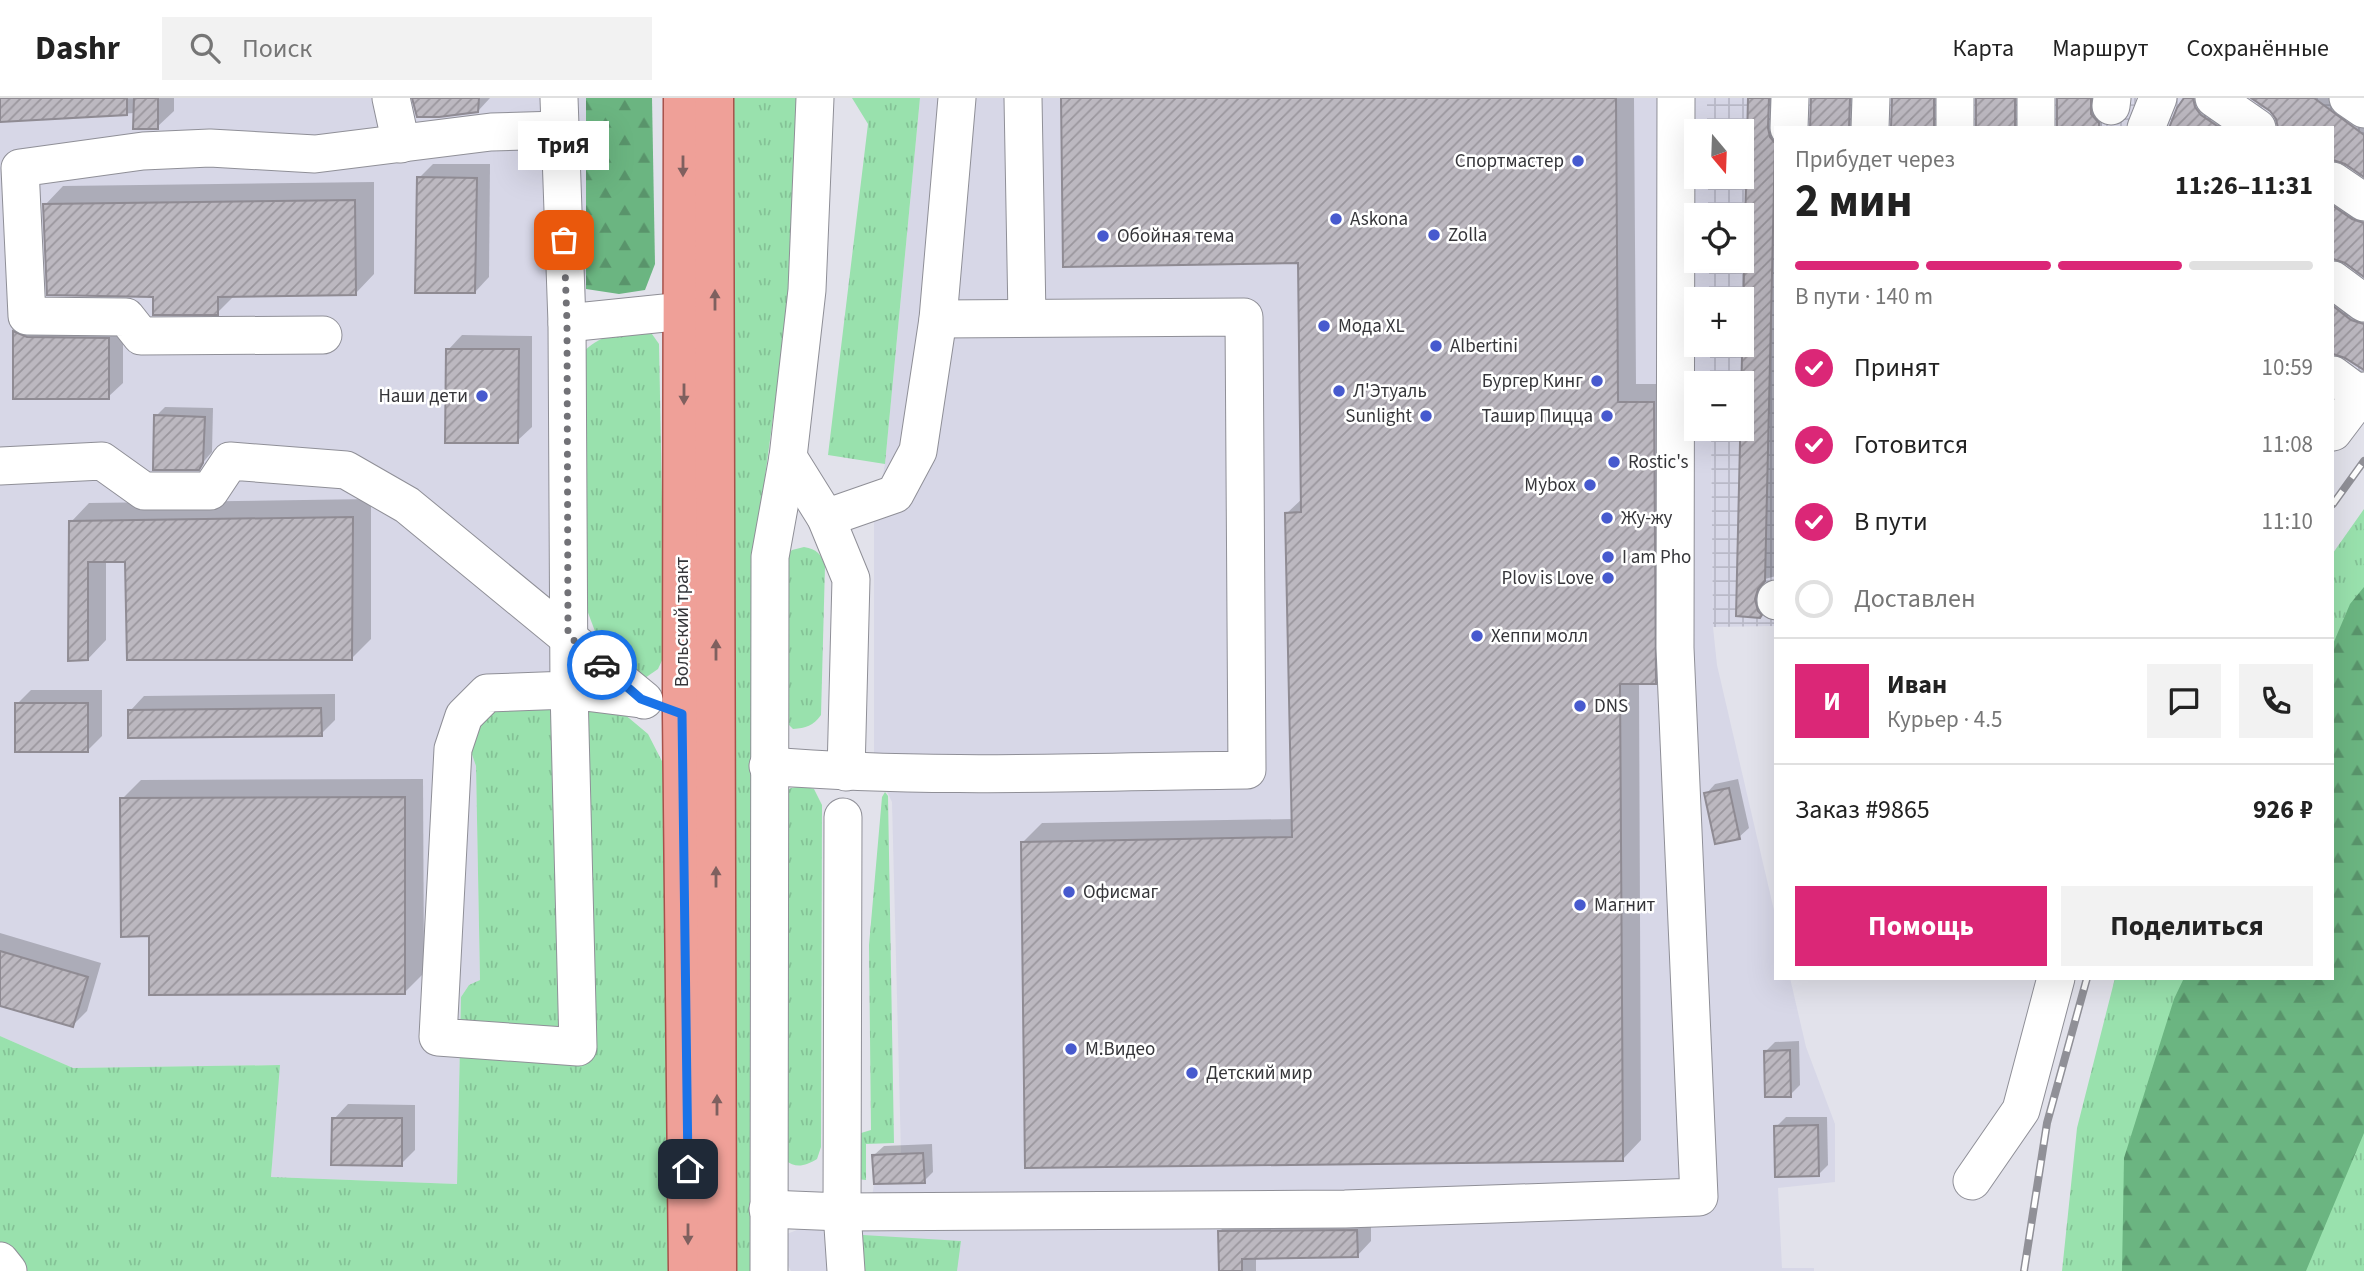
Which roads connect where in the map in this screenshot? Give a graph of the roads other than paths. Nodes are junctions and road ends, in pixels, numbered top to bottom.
1 (391, 98) edge
2 (683, 98) edge
3 (714, 98) edge
4 (815, 98) edge
5 (957, 98) edge
6 (1023, 98) edge
7 (1676, 98) edge
8 (1790, 98) edge
9 (1871, 98) edge
10 (1955, 98) edge
11 (2036, 98) edge
12 (2158, 98) edge
13 (2214, 98) edge
14 (2348, 98) edge
15 (2364, 109) edge
16 (559, 114) edge
17 (1789, 126) edge
18 (1871, 126) edge
19 (1955, 126) edge
20 (2036, 126) edge
21 (2147, 126) edge
22 (2254, 126) edge
23 (401, 144) junction
24 (2334, 182) edge
25 (2364, 202) edge
26 (2334, 281) edge
27 (2364, 303) edge
28 (684, 311) junction
29 (1027, 317) junction
30 (938, 318) junction
31 (567, 323) junction
32 (323, 335) dead end
33 (2352, 387) edge
34 (2334, 430) edge
35 (788, 457) junction
36 (0, 466) edge
37 (826, 518) junction
38 (568, 635) junction
39 (569, 690) junction
40 (641, 699) junction
41 (682, 714) junction
42 (768, 766) junction
43 (846, 772) junction
44 (843, 817) dead end
45 (2055, 980) edge
46 (1972, 1181) dead end
47 (768, 1209) junction
48 (842, 1212) junction
49 (0, 1261) edge
50 (8, 1271) edge
51 (688, 1271) edge
52 (717, 1271) edge
53 (769, 1271) edge
54 (846, 1271) edge

1 - 23 street
2 -> 28 main road, Вольский тракт
52 -> 3 main road, Вольский тракт
4 - 35 street
5 - 30 street
6 - 29 street
7 - 48 street
8 - 17 street
9 - 18 street
10 - 19 street
11 - 20 street
12 - 21 street
13 - 22 street
14 - 15 street
16 - 23 street
16 - 31 street
23 - 32 street
24 - 25 street
26 - 27 street
28 - 31 street
28 -> 41 main road, Вольский тракт
29 - 30 street
29 - 43 street
30 - 37 street
31 - 38 street
33 - 34 street
35 - 37 street
35 - 42 street
36 - 38 street
37 - 43 street
38 - 39 street
38 - 40 street
39 - 39 street
39 - 40 street
40 - 41 street
41 -> 51 main road, Вольский тракт
42 - 43 street
42 - 47 street
44 - 48 street
45 - 46 street
47 - 48 street
47 - 53 street
48 - 54 street
49 - 50 street

